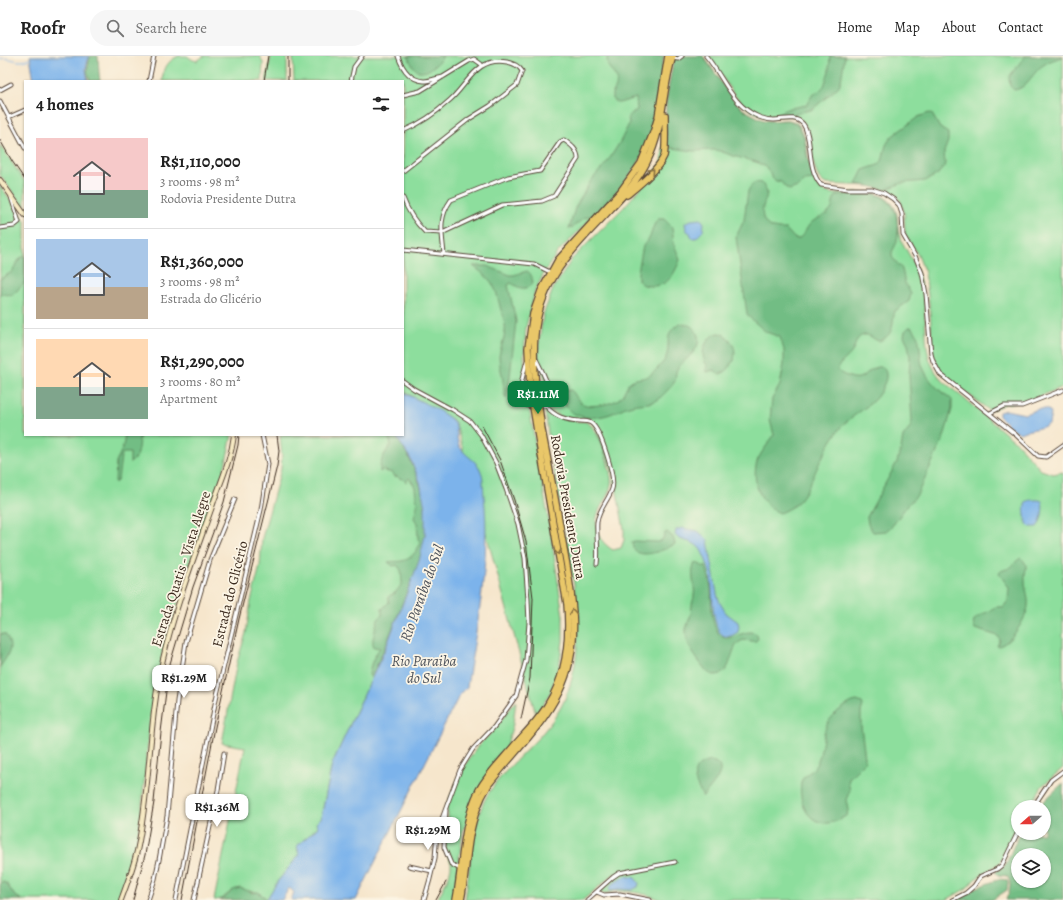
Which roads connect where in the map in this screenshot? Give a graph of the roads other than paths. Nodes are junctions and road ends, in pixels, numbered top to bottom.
1 (154, 56) edge
2 (362, 56) edge
3 (398, 56) edge
4 (682, 56) edge
5 (706, 56) edge
6 (671, 57) edge
7 (481, 64) junction
8 (445, 76) junction
9 (149, 80) edge
10 (351, 80) edge
11 (11, 84) dead end
12 (0, 90) edge
13 (404, 95) edge
14 (664, 99) junction
15 (0, 101) edge
16 (24, 110) edge
17 (9, 117) junction
18 (404, 131) edge
19 (24, 146) edge
20 (404, 170) edge
21 (0, 180) edge
22 (11, 195) junction
23 (404, 200) edge
24 (616, 204) junction
25 (24, 214) edge
26 (0, 228) edge
27 (442, 233) junction
28 (404, 250) edge
29 (444, 254) junction
30 (550, 272) junction
31 (531, 355) junction
32 (404, 382) edge
33 (1063, 390) edge
34 (545, 405) junction
35 (990, 413) junction
36 (540, 430) junction
37 (234, 436) edge
38 (262, 436) edge
39 (1063, 445) edge
40 (235, 499) dead end
41 (597, 564) dead end
42 (224, 753) dead end
43 (1063, 771) edge
44 (1037, 800) edge
45 (446, 806) junction
46 (421, 838) dead end
47 (436, 840) junction
48 (1014, 840) edge
49 (675, 862) dead end
50 (409, 866) dead end
51 (460, 869) junction
52 (432, 871) junction
53 (597, 892) junction
54 (121, 900) edge
55 (148, 900) edge
56 (176, 900) edge
57 (194, 900) edge
58 (424, 900) edge
59 (456, 900) edge
60 (461, 900) edge
61 (588, 900) edge
62 (650, 900) edge
63 (952, 900) edge

1 - 9 street
2 - 10 street
3 - 8 street
4 - 6 street
5 - 35 street
6 - 14 highway, Rodovia Presidente Dutra
6 - 30 highway, Rodovia Presidente Dutra
7 - 8 street
7 - 18 street
7 - 20 street
8 - 13 street
11 - 12 street
14 - 24 highway, Rodovia Presidente Dutra
24 -> 14 highway
15 - 17 street
16 - 17 street
17 - 19 street
21 - 22 street
22 - 25 street
22 - 26 street
23 - 27 street
24 - 31 highway, Rodovia Presidente Dutra
27 - 27 street
27 - 29 street
28 - 29 street
29 - 30 street
30 - 31 highway, Rodovia Presidente Dutra
31 - 34 street
31 - 34 street
31 - 36 highway, Rodovia Presidente Dutra, bridge
32 - 45 street
33 - 35 street
34 - 41 street
35 - 39 street
36 -> 51 highway, Rodovia Presidente Dutra
60 -> 36 highway, Rodovia Presidente Dutra
37 - 54 street, Estrada Quatis - Vista Alegre
38 - 56 street, Estrada do Glicério
40 - 55 street
42 - 57 street
43 - 44 street
45 - 47 street
45 - 51 street
46 - 47 street
47 - 52 street
48 - 63 street
49 - 53 street
50 - 52 street
51 - 59 highway, Rodovia Presidente Dutra
52 - 58 street
53 - 61 street
53 - 62 street

